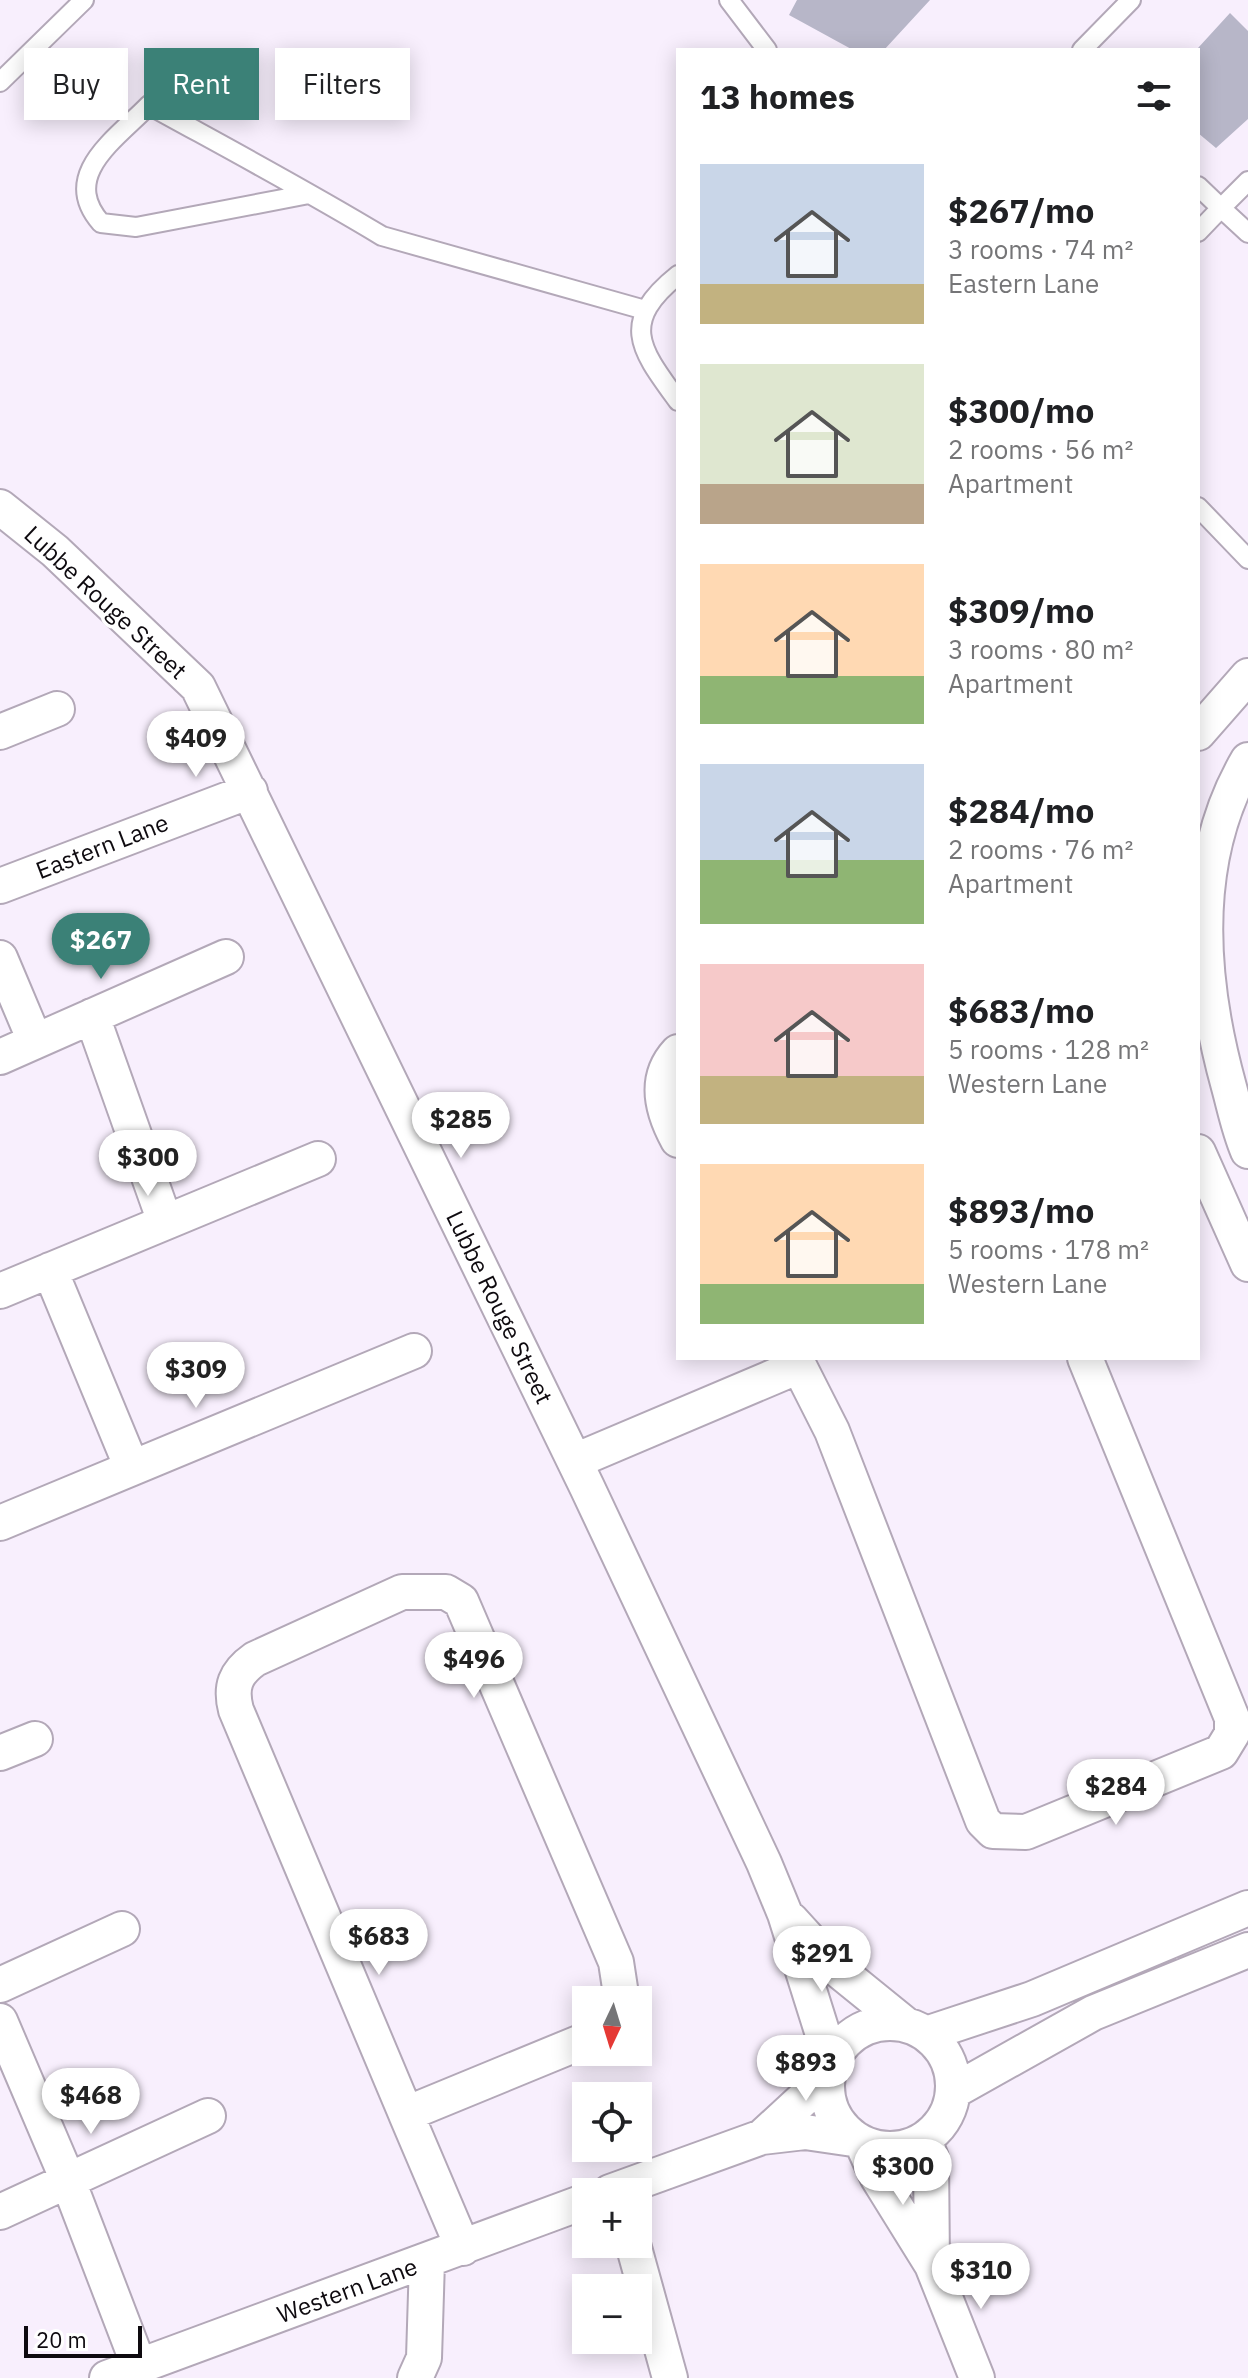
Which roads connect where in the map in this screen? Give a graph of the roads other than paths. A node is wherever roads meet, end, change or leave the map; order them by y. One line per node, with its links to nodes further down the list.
1 (84, 0): 6 (lane)
2 (729, 0): 4 (lane)
3 (1131, 0): 5 (lane)
4 (765, 48)
5 (1084, 48)
6 (0, 82)
7 (1248, 181): 10 (lane)
8 (1200, 188): 10 (lane)
9 (309, 194): 9 (lane); 14 (lane)
10 (1221, 208): 11 (lane); 12 (lane)
11 (1200, 230)
12 (1248, 233)
13 (676, 277): 14 (lane)
14 (645, 310): 15 (lane)
15 (676, 398)
16 (0, 507): 24 (street, Lubbe Rouge Street)
17 (1200, 509): 18 (lane)
18 (1248, 559)
19 (1248, 676): 21 (street)
20 (57, 709): 22 (street)
21 (1200, 731)
22 (0, 732)
23 (1248, 760): 25 (street)
24 (250, 791): 26 (street, Eastern Lane); 44 (street, Lubbe Rouge Street)
25 (1208, 836): 34 (street)
26 (0, 886)
27 (226, 957): 29 (street)
28 (0, 958): 30 (street)
29 (92, 1016): 30 (street); 37 (street)
30 (35, 1041): 32 (street)
31 (676, 1055): 33 (street)
32 (0, 1057)
33 (676, 1136)
34 (1248, 1151)
35 (1200, 1156): 38 (street)
36 (318, 1159): 37 (street)
37 (165, 1222): 39 (street)
38 (1248, 1264)
39 (50, 1270): 40 (street); 45 (street)
40 (0, 1291)
41 (414, 1351): 45 (street)
42 (1086, 1360): 43 (street)
43 (797, 1362): 44 (street)
44 (575, 1461): 50 (street, Lubbe Rouge Street)
45 (132, 1468): 46 (street)
46 (0, 1523)
47 (35, 1739): 48 (street)
48 (0, 1753)
49 (1248, 1908): 56 (street)
50 (785, 1914): 56 (street, Lubbe Rouge Street); 58 (street, Lubbe Rouge Street)
51 (122, 1929): 53 (street)
52 (1248, 1950): 59 (street)
53 (0, 1985)
54 (620, 1986): 60 (street)
55 (0, 2021): 65 (street)
56 (916, 2029): 58 (street); 59 (street)
57 (572, 2046): 60 (street)
58 (829, 2069): 62 (street, Western Lane); 64 (street)
59 (954, 2091): 63 (street)
60 (406, 2114): 69 (street)
61 (208, 2116): 65 (street)
62 (762, 2137): 64 (street, Western Lane); 66 (street, Western Lane)
63 (924, 2139): 64 (street); 72 (street)
64 (857, 2141): 72 (street)
65 (67, 2178): 68 (street); 73 (street)
66 (650, 2178)
67 (572, 2207): 69 (street, Western Lane)
68 (0, 2212)
69 (463, 2248): 71 (street, Western Lane)
70 (637, 2258): 76 (street)
71 (427, 2261): 73 (street, Western Lane); 75 (street)
72 (932, 2265): 77 (street)
73 (139, 2366): 74 (street, Western Lane)
74 (107, 2378)
75 (415, 2378)
76 (670, 2378)
77 (977, 2378)

